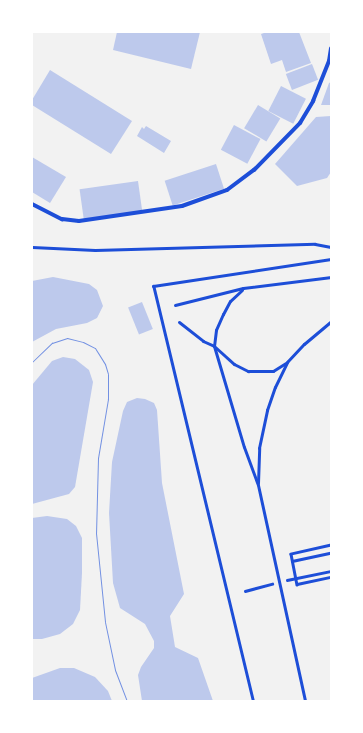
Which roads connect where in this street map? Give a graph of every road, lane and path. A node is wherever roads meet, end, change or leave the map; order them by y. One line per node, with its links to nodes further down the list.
1 (331, 48): 2 (street)
2 (32, 204)
3 (32, 247): 4 (lane)
4 (331, 247)
5 (331, 259): 22 (lane)
6 (331, 277): 7 (lane)
7 (243, 288): 8 (lane); 11 (lane)
8 (175, 305)
9 (331, 321): 12 (lane)
10 (179, 322): 11 (lane)
11 (214, 346): 12 (lane); 13 (lane)
12 (287, 362): 13 (lane)
13 (258, 485): 23 (lane)
14 (331, 545): 16 (path)
15 (331, 553): 16 (path)
16 (292, 561): 19 (path)
17 (331, 570): 19 (path)
18 (331, 577): 19 (path)
19 (296, 578)
20 (264, 587): 21 (path)
21 (245, 591)
22 (253, 701)
23 (305, 701)

